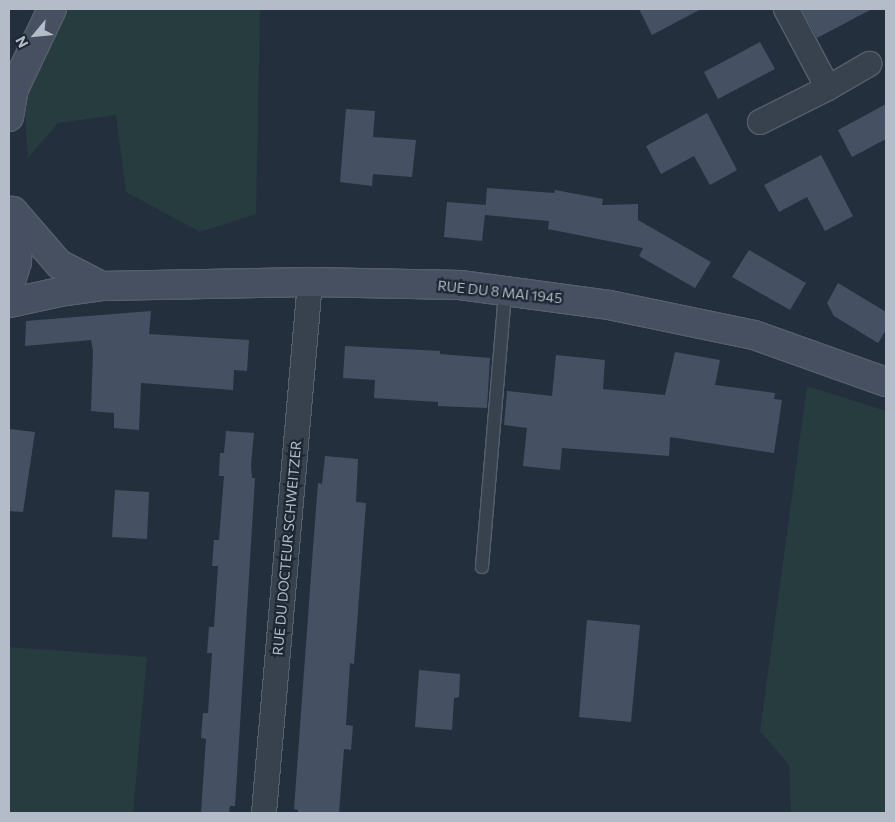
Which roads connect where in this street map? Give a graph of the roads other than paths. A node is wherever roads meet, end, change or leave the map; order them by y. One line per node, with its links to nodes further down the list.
1 (52, 9): 5 (street)
2 (786, 9): 4 (street)
3 (869, 64): 4 (street)
4 (828, 88): 6 (street)
5 (9, 117)
6 (760, 122)
7 (10, 199): 9 (street, RUE DU 8 MAI 1945); 10 (street)
8 (310, 282): 9 (street, RUE DU 8 MAI 1945); 11 (street, RUE DU 8 MAI 1945); 15 (street, RUE DU DOCTEUR SCHWEITZER)
9 (102, 286): 12 (street, RUE DU 8 MAI 1945)
10 (9, 287)
11 (505, 291): 13 (street, RUE DU 8 MAI 1945); 14 (lane)
12 (9, 304)
13 (886, 382)
14 (482, 567)
15 (264, 813)

